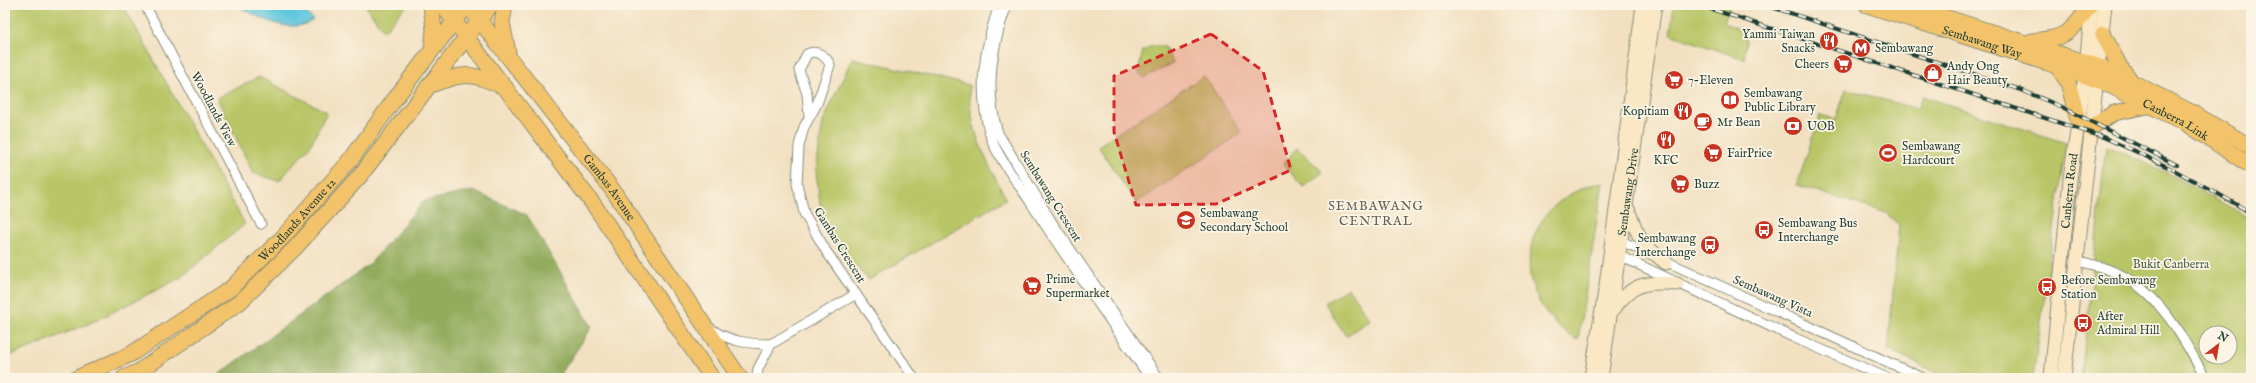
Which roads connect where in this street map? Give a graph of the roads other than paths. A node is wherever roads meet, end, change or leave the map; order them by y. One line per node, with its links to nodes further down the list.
1 (145, 5): 33 (street, Woodlands View)
2 (431, 5): 20 (main road)
3 (442, 5): 16 (main road, Gambas Avenue)
4 (467, 5): 15 (main road, Gambas Avenue); 16 (main road, Woodlands Avenue 12)
5 (491, 5): 15 (main road, Woodlands Avenue 12)
6 (505, 5): 21 (main road)
7 (999, 5): 49 (street, Sembawang Crescent)
8 (1007, 5): 50 (street, Sembawang Crescent)
9 (1643, 5): 34 (main road, Sembawang Drive)
10 (1655, 5): 32 (main road, Sembawang Drive)
11 (1867, 5): 22 (main road, Sembawang Way)
12 (1907, 5): 19 (main road, Sembawang Way)
13 (2091, 5): 19 (main road); 23 (main road, Canberra Road)
14 (2105, 5): 17 (main road, Canberra Road)
15 (480, 20): 18 (main road, Woodlands Avenue 12); 21 (main road, Gambas Avenue)
16 (455, 21): 18 (main road, Gambas Avenue); 20 (main road, Woodlands Avenue 12)
17 (2103, 34): 23 (main road, Canberra Road); 24 (main road)
18 (466, 36): 25 (main road, Woodlands Avenue 12); 26 (main road, Gambas Avenue)
19 (2026, 41): 23 (main road, Sembawang Way)
20 (432, 50): 43 (main road, Woodlands Avenue 12)
21 (509, 58): 41 (main road, Gambas Avenue)
22 (2057, 66): 23 (main road, Sembawang Way); 29 (main road)
23 (2092, 71): 24 (main road, Canberra Link); 27 (main road, Canberra Link); 29 (main road, Canberra Road)
24 (2132, 81): 30 (main road, Canberra Link)
25 (428, 86): 26 (main road); 44 (main road, Woodlands Avenue 12)
26 (507, 88): 45 (main road, Gambas Avenue)
27 (2152, 105): 29 (main road); 31 (main road, Canberra Link)
28 (809, 115): 28 (street, Gambas Crescent); 39 (street, Gambas Crescent)
29 (2084, 124): 36 (main road, Canberra Road); 55 (main road, Canberra Road)
30 (2251, 147)
31 (2251, 166)
32 (1627, 206): 34 (main road, Sembawang Drive); 37 (main road)
33 (262, 224)
34 (1617, 239): 35 (main road, Sembawang Drive); 37 (street, Sembawang Vista)
35 (1615, 254): 38 (street); 40 (main road, Sembawang Drive); 51 (main road, Sembawang Drive)
36 (2076, 260): 56 (main road, Canberra Road); 57 (street)
37 (1666, 263): 54 (street, Sembawang Vista)
38 (1676, 284): 40 (main road); 53 (street)
39 (856, 294): 42 (street, Gambas Crescent); 48 (street, Gambas Crescent)
40 (1612, 311): 52 (main road, Sembawang Drive)
41 (704, 324): 42 (street); 46 (main road, Gambas Avenue)
42 (771, 344): 47 (street)
43 (78, 378)
44 (124, 378)
45 (712, 378)
46 (740, 378)
47 (757, 378)
48 (914, 378)
49 (1150, 378)
50 (1159, 378)
51 (1591, 378)
52 (1601, 378)
53 (1887, 378)
54 (1923, 378)
55 (2051, 378)
56 (2064, 378)
57 (2206, 378)

